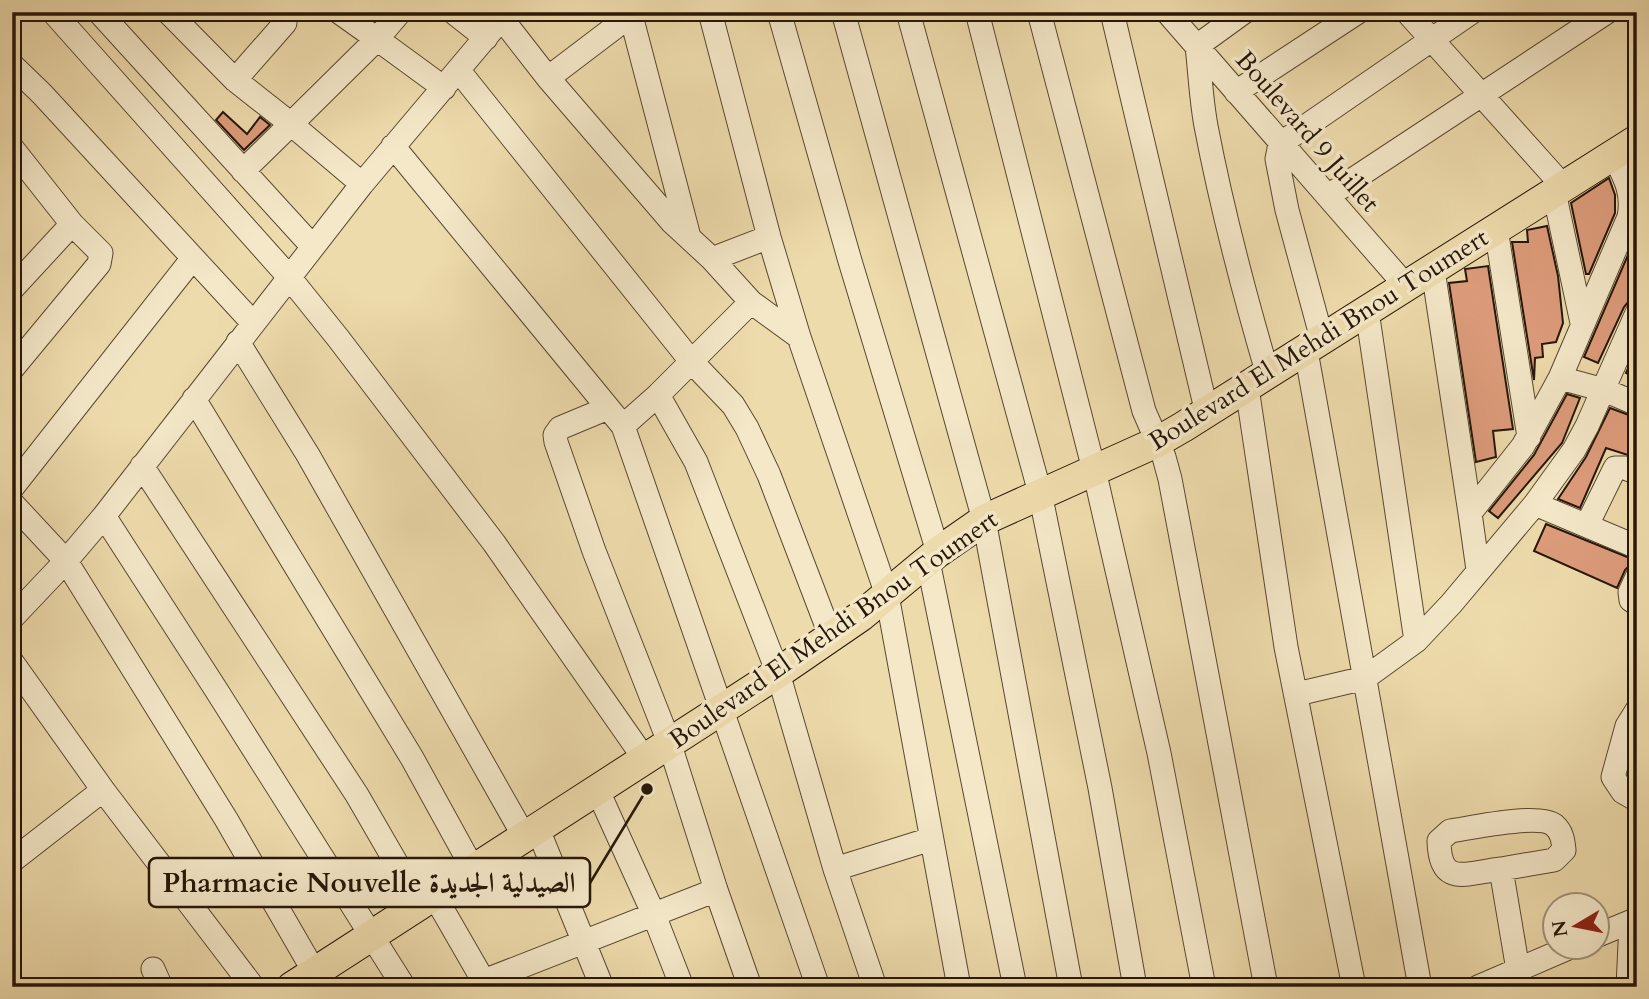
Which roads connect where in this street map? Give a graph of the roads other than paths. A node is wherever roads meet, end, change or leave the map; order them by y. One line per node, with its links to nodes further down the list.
1 (53, 12): 50 (street)
2 (99, 12): 38 (street)
3 (168, 12): 30 (street)
4 (339, 12): 24 (street)
5 (400, 12): 24 (street)
6 (453, 12): 23 (street)
7 (710, 12): 45 (street)
8 (779, 12): 86 (street)
9 (843, 12): 83 (street)
10 (908, 12): 78 (street)
11 (976, 12): 75 (street)
12 (1039, 12): 73 (street)
13 (1112, 12): 70 (street)
14 (1167, 12): 26 (street, Boulevard 9 Juillet)
15 (1244, 12): 26 (street)
16 (1358, 12): 31 (street)
17 (1407, 12): 25 (street)
18 (1472, 12): 25 (street)
19 (1607, 12): 32 (street)
20 (630, 14): 28 (street); 44 (street)
21 (505, 16): 23 (street); 28 (street)
22 (285, 23): 30 (street)
23 (486, 38): 29 (street)
24 (377, 39): 29 (street); 33 (street)
25 (1431, 39): 32 (street); 34 (street)
26 (1197, 46): 31 (street, Boulevard 9 Juillet); 64 (street)
27 (12, 65): 47 (street)
28 (548, 78): 44 (street)
29 (452, 79): 35 (street); 61 (street)
30 (235, 80): 33 (street)
31 (1236, 92): 34 (street, Boulevard 9 Juillet)
32 (1479, 95): 40 (street); 41 (street)
33 (291, 124): 38 (street); 39 (street)
34 (1280, 144): 41 (street, Boulevard 9 Juillet); 60 (street)
35 (393, 146): 39 (street); 69 (street)
36 (1625, 147): 40 (main road, Boulevard El Mehdi Bnou Toumert); 57 (street)
37 (12, 148): 42 (street)
38 (243, 171): 46 (street)
39 (362, 184): 46 (street)
40 (1558, 190): 43 (main road, Boulevard El Mehdi Bnou Toumert); 57 (street)
41 (1328, 196): 51 (street, Boulevard 9 Juillet)
42 (72, 223): 52 (street); 62 (street)
43 (1496, 229): 49 (main road, Boulevard El Mehdi Bnou Toumert); 72 (street)
44 (689, 237): 48 (street)
45 (769, 237): 48 (street); 58 (street)
46 (313, 247): 50 (street)
47 (193, 258): 56 (street); 77 (street)
48 (712, 259): 53 (street)
49 (1433, 270): 51 (main road, Boulevard El Mehdi Bnou Toumert); 81 (street)
50 (289, 276): 56 (street); 102 (street)
51 (1406, 286): 54 (main road, Boulevard El Mehdi Bnou Toumert)
52 (12, 289)
53 (751, 302): 58 (street); 61 (street)
54 (1367, 311): 60 (main road, Boulevard El Mehdi Bnou Toumert); 94 (street)
55 (1637, 313): 65 (street)
56 (253, 323): 59 (street)
57 (1581, 323): 63 (street)
58 (799, 337): 90 (street)
59 (238, 342): 67 (street); 106 (street)
60 (1314, 345): 64 (main road, Boulevard El Mehdi Bnou Toumert); 97 (street)
61 (691, 361): 66 (street); 93 (street)
62 (12, 369)
63 (1560, 378): 65 (street); 72 (street)
64 (1257, 382): 70 (main road, Boulevard El Mehdi Bnou Toumert); 98 (street)
65 (1604, 390): 68 (street); 80 (street)
66 (657, 395): 71 (street); 96 (street)
67 (194, 399): 74 (street); 109 (street)
68 (1637, 404)
69 (608, 408): 71 (street); 101 (street)
70 (1208, 413): 73 (main road, Boulevard El Mehdi Bnou Toumert)
71 (623, 426): 99 (street)
72 (1529, 437): 81 (street)
73 (1157, 442): 75 (main road, Boulevard El Mehdi Bnou Toumert); 135 (street)
74 (142, 466): 82 (street); 113 (street)
75 (1094, 470): 78 (main road, Boulevard El Mehdi Bnou Toumert); 134 (street)
76 (1637, 473): 84 (street)
77 (12, 488)
78 (1041, 493): 83 (main road, Boulevard El Mehdi Bnou Toumert); 133 (street)
79 (12, 502): 87 (street)
80 (1535, 504): 84 (street); 88 (street)
81 (1470, 513): 88 (street)
82 (104, 516): 87 (street); 117 (street)
83 (984, 520): 86 (main road, Boulevard El Mehdi Bnou Toumert); 132 (street)
84 (1587, 525): 85 (street)
85 (1637, 547)
86 (933, 557): 90 (main road, Boulevard El Mehdi Bnou Toumert); 131 (street)
87 (66, 562): 92 (street); 120 (street)
88 (1478, 570): 94 (street)
89 (1637, 577): 91 (street)
90 (887, 595): 93 (main road, Boulevard El Mehdi Bnou Toumert); 107 (street)
91 (1637, 604)
92 (12, 618)
93 (831, 637): 96 (main road, Boulevard El Mehdi Bnou Toumert)
94 (1416, 640): 97 (street)
95 (12, 662): 104 (street)
96 (778, 673): 99 (main road, Boulevard El Mehdi Bnou Toumert); 110 (street)
97 (1365, 678): 98 (street); 137 (street)
98 (1297, 694): 136 (street)
99 (722, 708): 101 (main road, Boulevard El Mehdi Bnou Toumert); 128 (street)
100 (1637, 710): 105 (street)
101 (669, 742): 102 (main road, Boulevard El Mehdi Bnou Toumert); 112 (street)
102 (644, 758): 103 (main road, Boulevard El Mehdi Bnou Toumert)
103 (597, 789): 106 (main road, Boulevard El Mehdi Bnou Toumert); 114 (street)
104 (103, 790): 108 (street); 123 (street)
105 (1637, 800)
106 (531, 832): 109 (main road, Boulevard El Mehdi Bnou Toumert); 118 (street)
107 (931, 839): 110 (street); 130 (street)
108 (12, 860)
109 (473, 869): 113 (main road, Boulevard El Mehdi Bnou Toumert)
110 (835, 869): 129 (street)
111 (1501, 869): 111 (street); 121 (street)
112 (716, 890): 114 (street); 127 (street)
113 (427, 899): 117 (main road, Boulevard El Mehdi Bnou Toumert); 122 (street)
114 (654, 915): 118 (street); 126 (street)
115 (1634, 920): 116 (street); 138 (street)
116 (1610, 930)
117 (372, 936): 120 (main road, Boulevard El Mehdi Bnou Toumert); 124 (street)
118 (584, 943): 122 (street); 125 (street)
119 (1545, 960): 121 (street)
120 (309, 982)
121 (1498, 982)
122 (485, 984)
123 (253, 987)
124 (404, 987)
125 (602, 987)
126 (682, 987)
127 (750, 987)
128 (818, 987)
129 (875, 987)
130 (959, 987)
131 (1014, 987)
132 (1071, 987)
133 (1135, 987)
134 (1204, 987)
135 (1266, 987)
136 (1354, 987)
137 (1420, 987)
138 (1628, 987)

